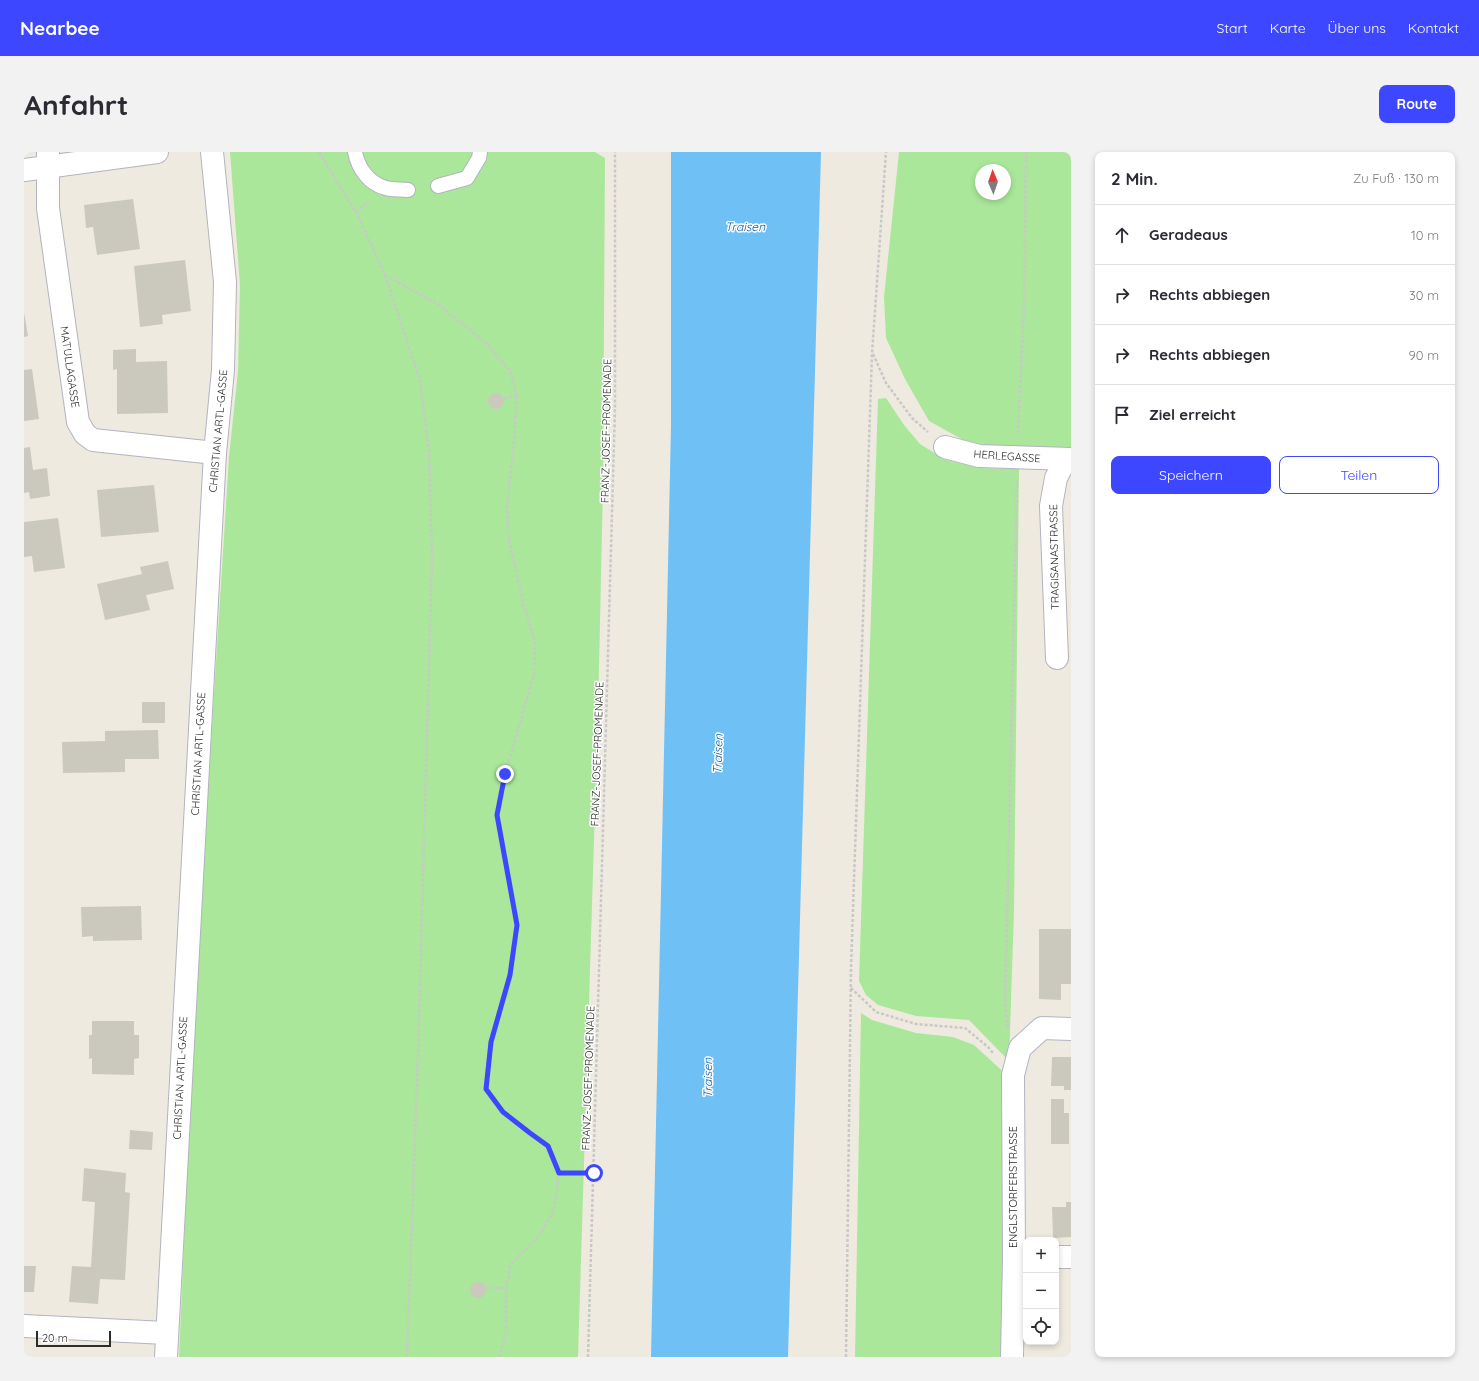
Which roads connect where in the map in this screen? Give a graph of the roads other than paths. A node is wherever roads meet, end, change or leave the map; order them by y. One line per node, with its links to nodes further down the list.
1 (157, 152): 5 (street)
2 (212, 152): 10 (street, CHRISTIAN ARTL-GASSE)
3 (355, 152): 8 (lane)
4 (480, 152): 7 (lane)
5 (48, 160): 6 (street); 10 (street, MATULLAGASSE)
6 (24, 170)
7 (438, 186)
8 (408, 190)
9 (945, 447): 11 (street, HERLEGASSE)
10 (215, 453): 18 (street, CHRISTIAN ARTL-GASSE)
11 (1068, 459): 12 (street, TRAGISANASTRASSE)
12 (1057, 658)
13 (1071, 1029): 16 (street, ENGLSTORFERSTRASSE)
14 (1059, 1257): 15 (street)
15 (1071, 1257)
16 (1020, 1258): 20 (street, ENGLSTORFERSTRASSE)
17 (24, 1326): 18 (street)
18 (166, 1333): 19 (street, CHRISTIAN ARTL-GASSE)
19 (166, 1357)
20 (1012, 1357)

